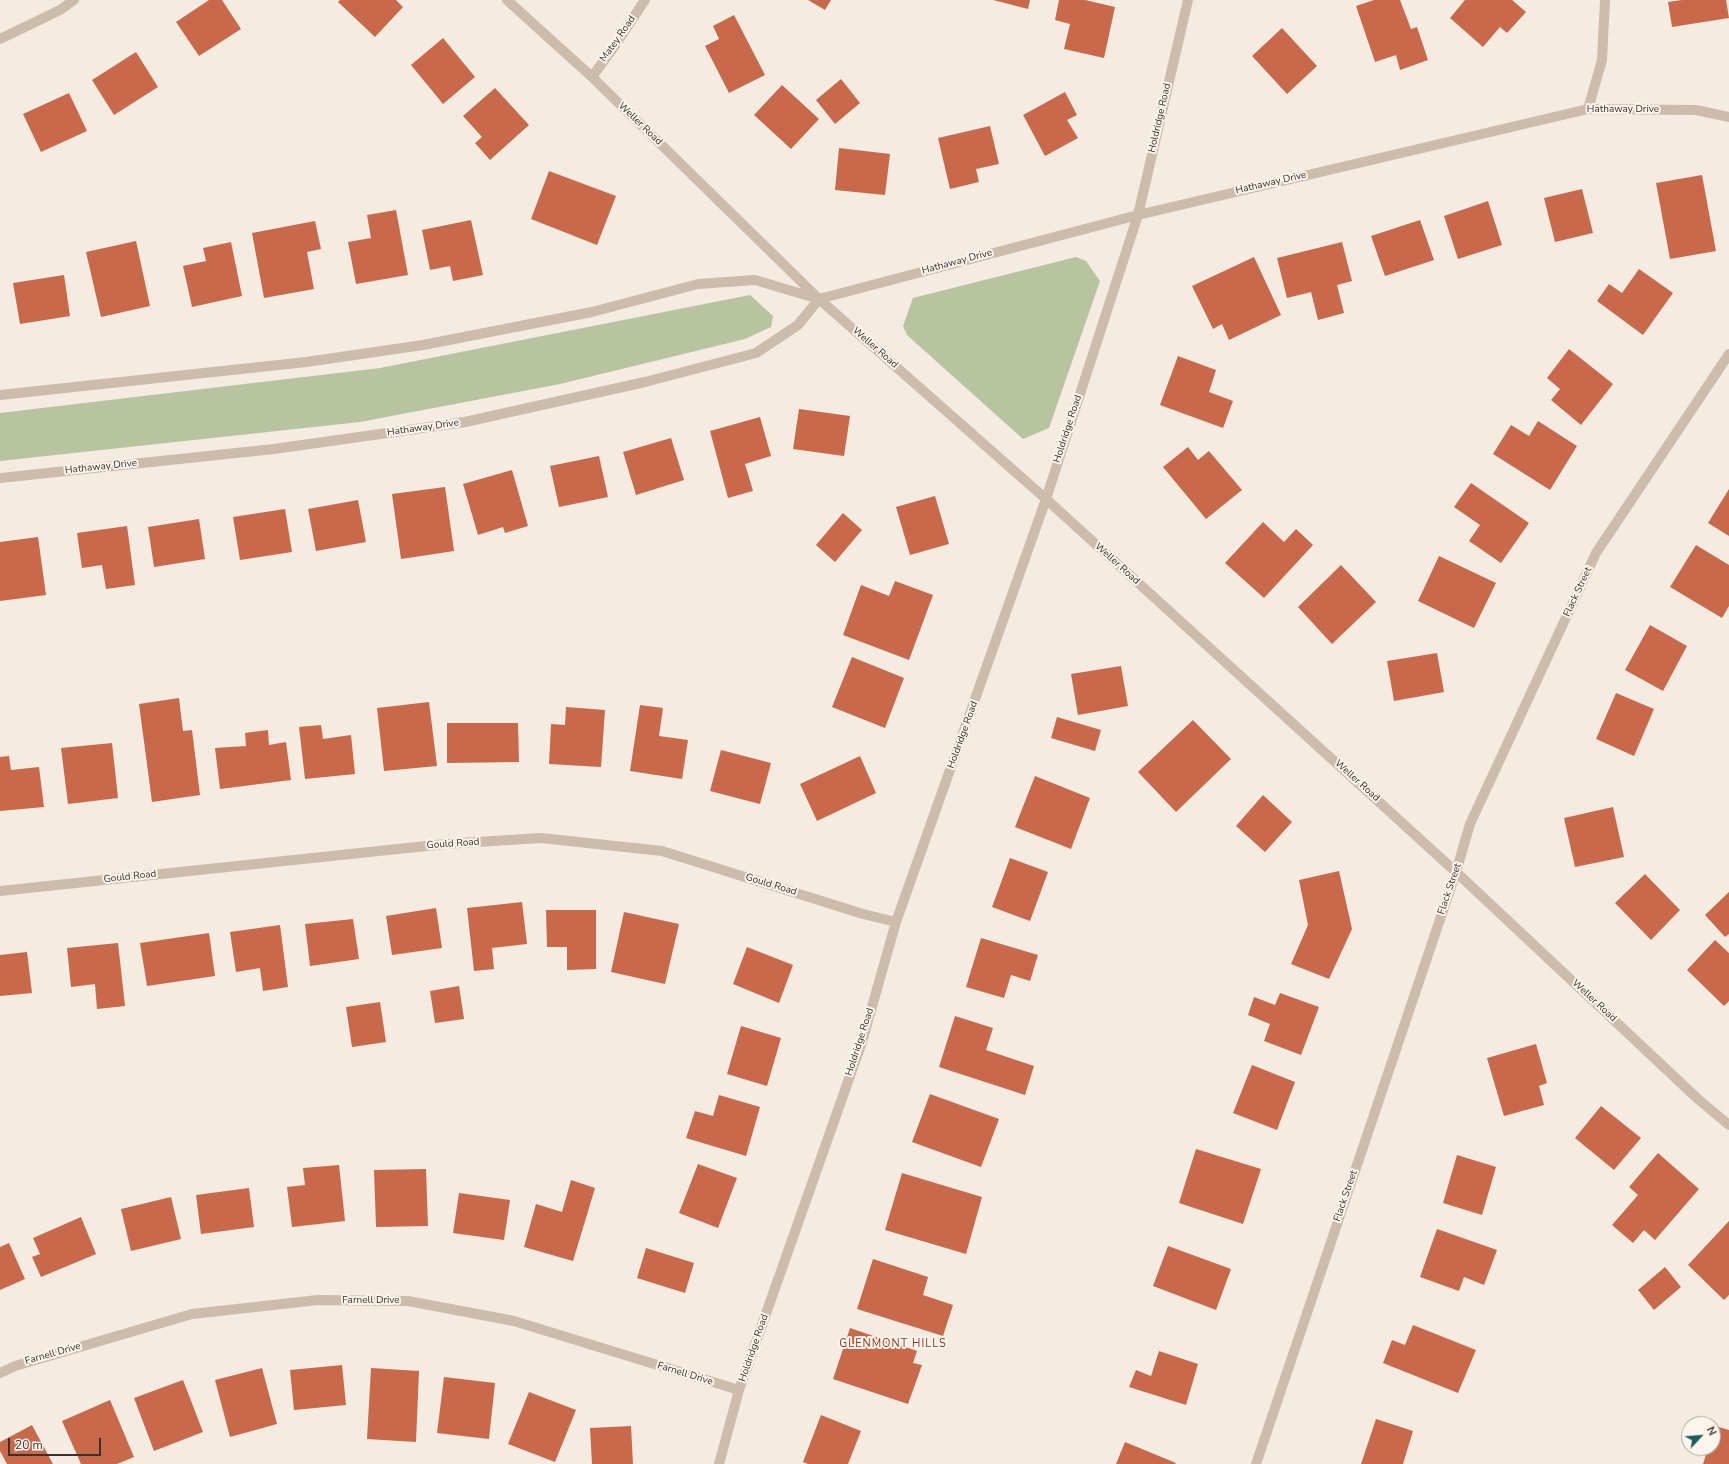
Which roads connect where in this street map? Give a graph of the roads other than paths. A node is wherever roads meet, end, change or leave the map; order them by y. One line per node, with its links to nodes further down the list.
1 (74, 0): 6 (street)
2 (507, 0): 7 (street, Weller Road)
3 (645, 0): 7 (street, Matey Road)
4 (1188, 0): 10 (street, Holdridge Road)
5 (1604, 0): 8 (street)
6 (0, 40)
7 (592, 77): 11 (street, Weller Road)
8 (1588, 109): 9 (street, Hathaway Drive); 10 (street, Hathaway Drive)
9 (1729, 117)
10 (1138, 215): 11 (street, Hathaway Drive); 15 (street, Holdridge Road)
11 (818, 298): 13 (street); 14 (street, Hathaway Drive); 15 (street, Weller Road)
12 (1729, 354): 16 (street, Flack Street)
13 (0, 395)
14 (0, 478)
15 (1046, 499): 16 (street, Weller Road); 18 (street, Holdridge Road)
16 (1456, 872): 19 (street, Weller Road); 23 (street, Flack Street)
17 (0, 890): 18 (street, Gould Road)
18 (896, 922): 21 (street, Holdridge Road)
19 (1729, 1125)
20 (0, 1373): 21 (street, Farnell Drive)
21 (739, 1390): 22 (street, Holdridge Road)
22 (719, 1464)
23 (1256, 1464)

